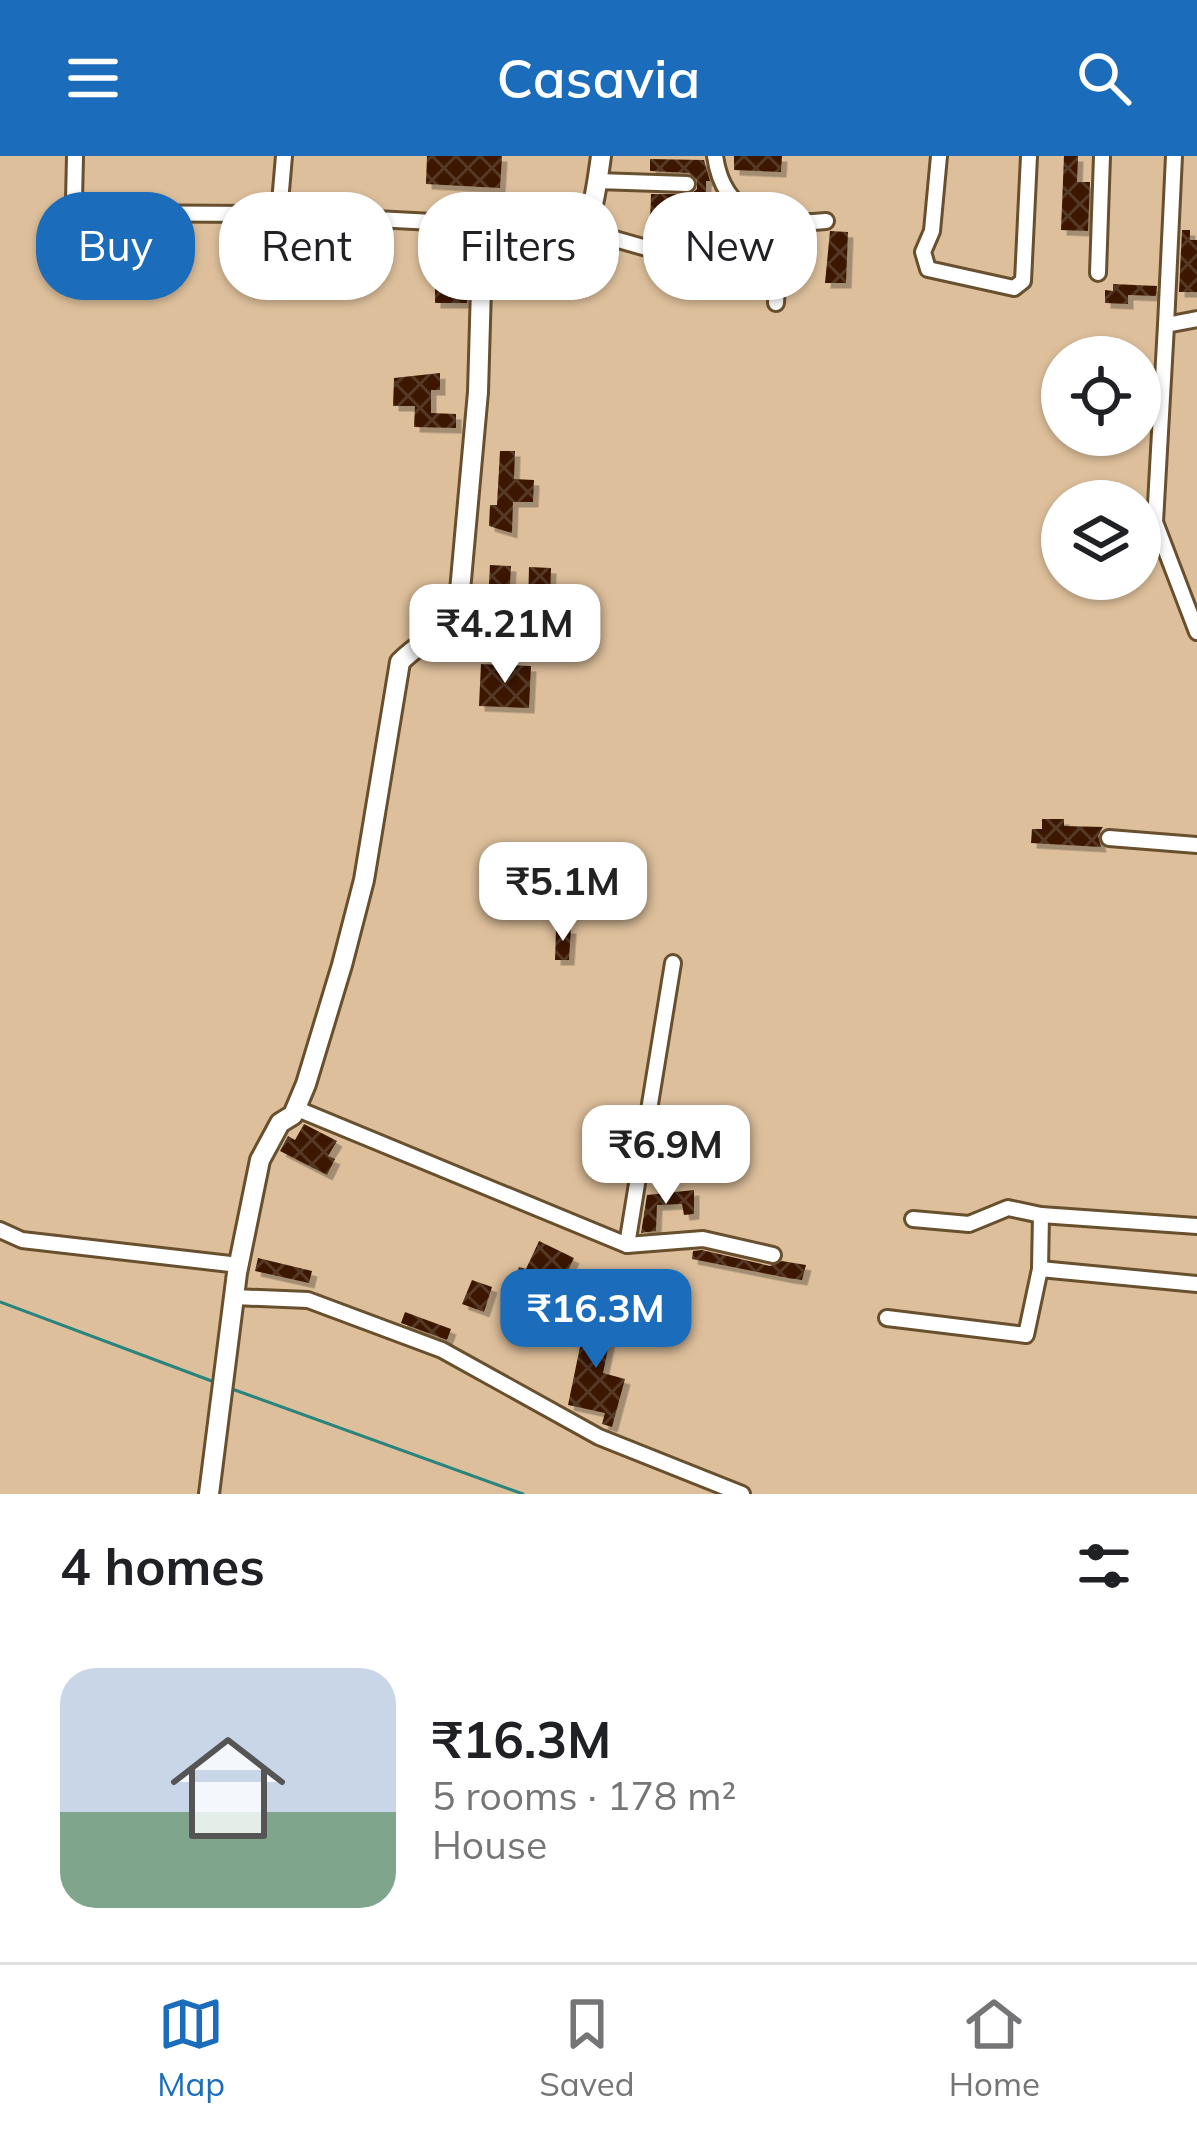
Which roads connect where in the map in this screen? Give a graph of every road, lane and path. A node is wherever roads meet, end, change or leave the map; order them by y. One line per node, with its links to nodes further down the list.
1 (75, 156): 13 (street)
2 (284, 156): 11 (street)
3 (601, 156): 9 (street)
4 (716, 156): 14 (street)
5 (939, 156): 6 (street)
6 (1029, 156)
7 (1102, 156): 16 (street)
8 (1174, 156): 20 (street)
9 (598, 181): 10 (street); 12 (street)
10 (687, 184)
11 (281, 192)
12 (596, 192)
13 (219, 213)
14 (826, 221)
15 (619, 240): 18 (street)
16 (1098, 273)
17 (479, 300): 25 (street)
18 (776, 303)
19 (1197, 319): 20 (street)
20 (1166, 325): 21 (street)
21 (1197, 632)
22 (1109, 838): 23 (street)
23 (1197, 845)
24 (674, 963): 30 (street)
25 (295, 1108): 30 (street); 32 (street)
26 (1041, 1215): 27 (street); 28 (street); 33 (street)
27 (913, 1219)
28 (1197, 1226)
29 (0, 1230): 32 (street)
30 (627, 1245): 31 (street)
31 (772, 1255)
32 (239, 1265): 35 (street)
33 (1040, 1269): 34 (street); 36 (street)
34 (1197, 1285)
35 (234, 1297): 37 (street); 38 (street)
36 (887, 1318)
37 (209, 1494)
38 (742, 1494)

